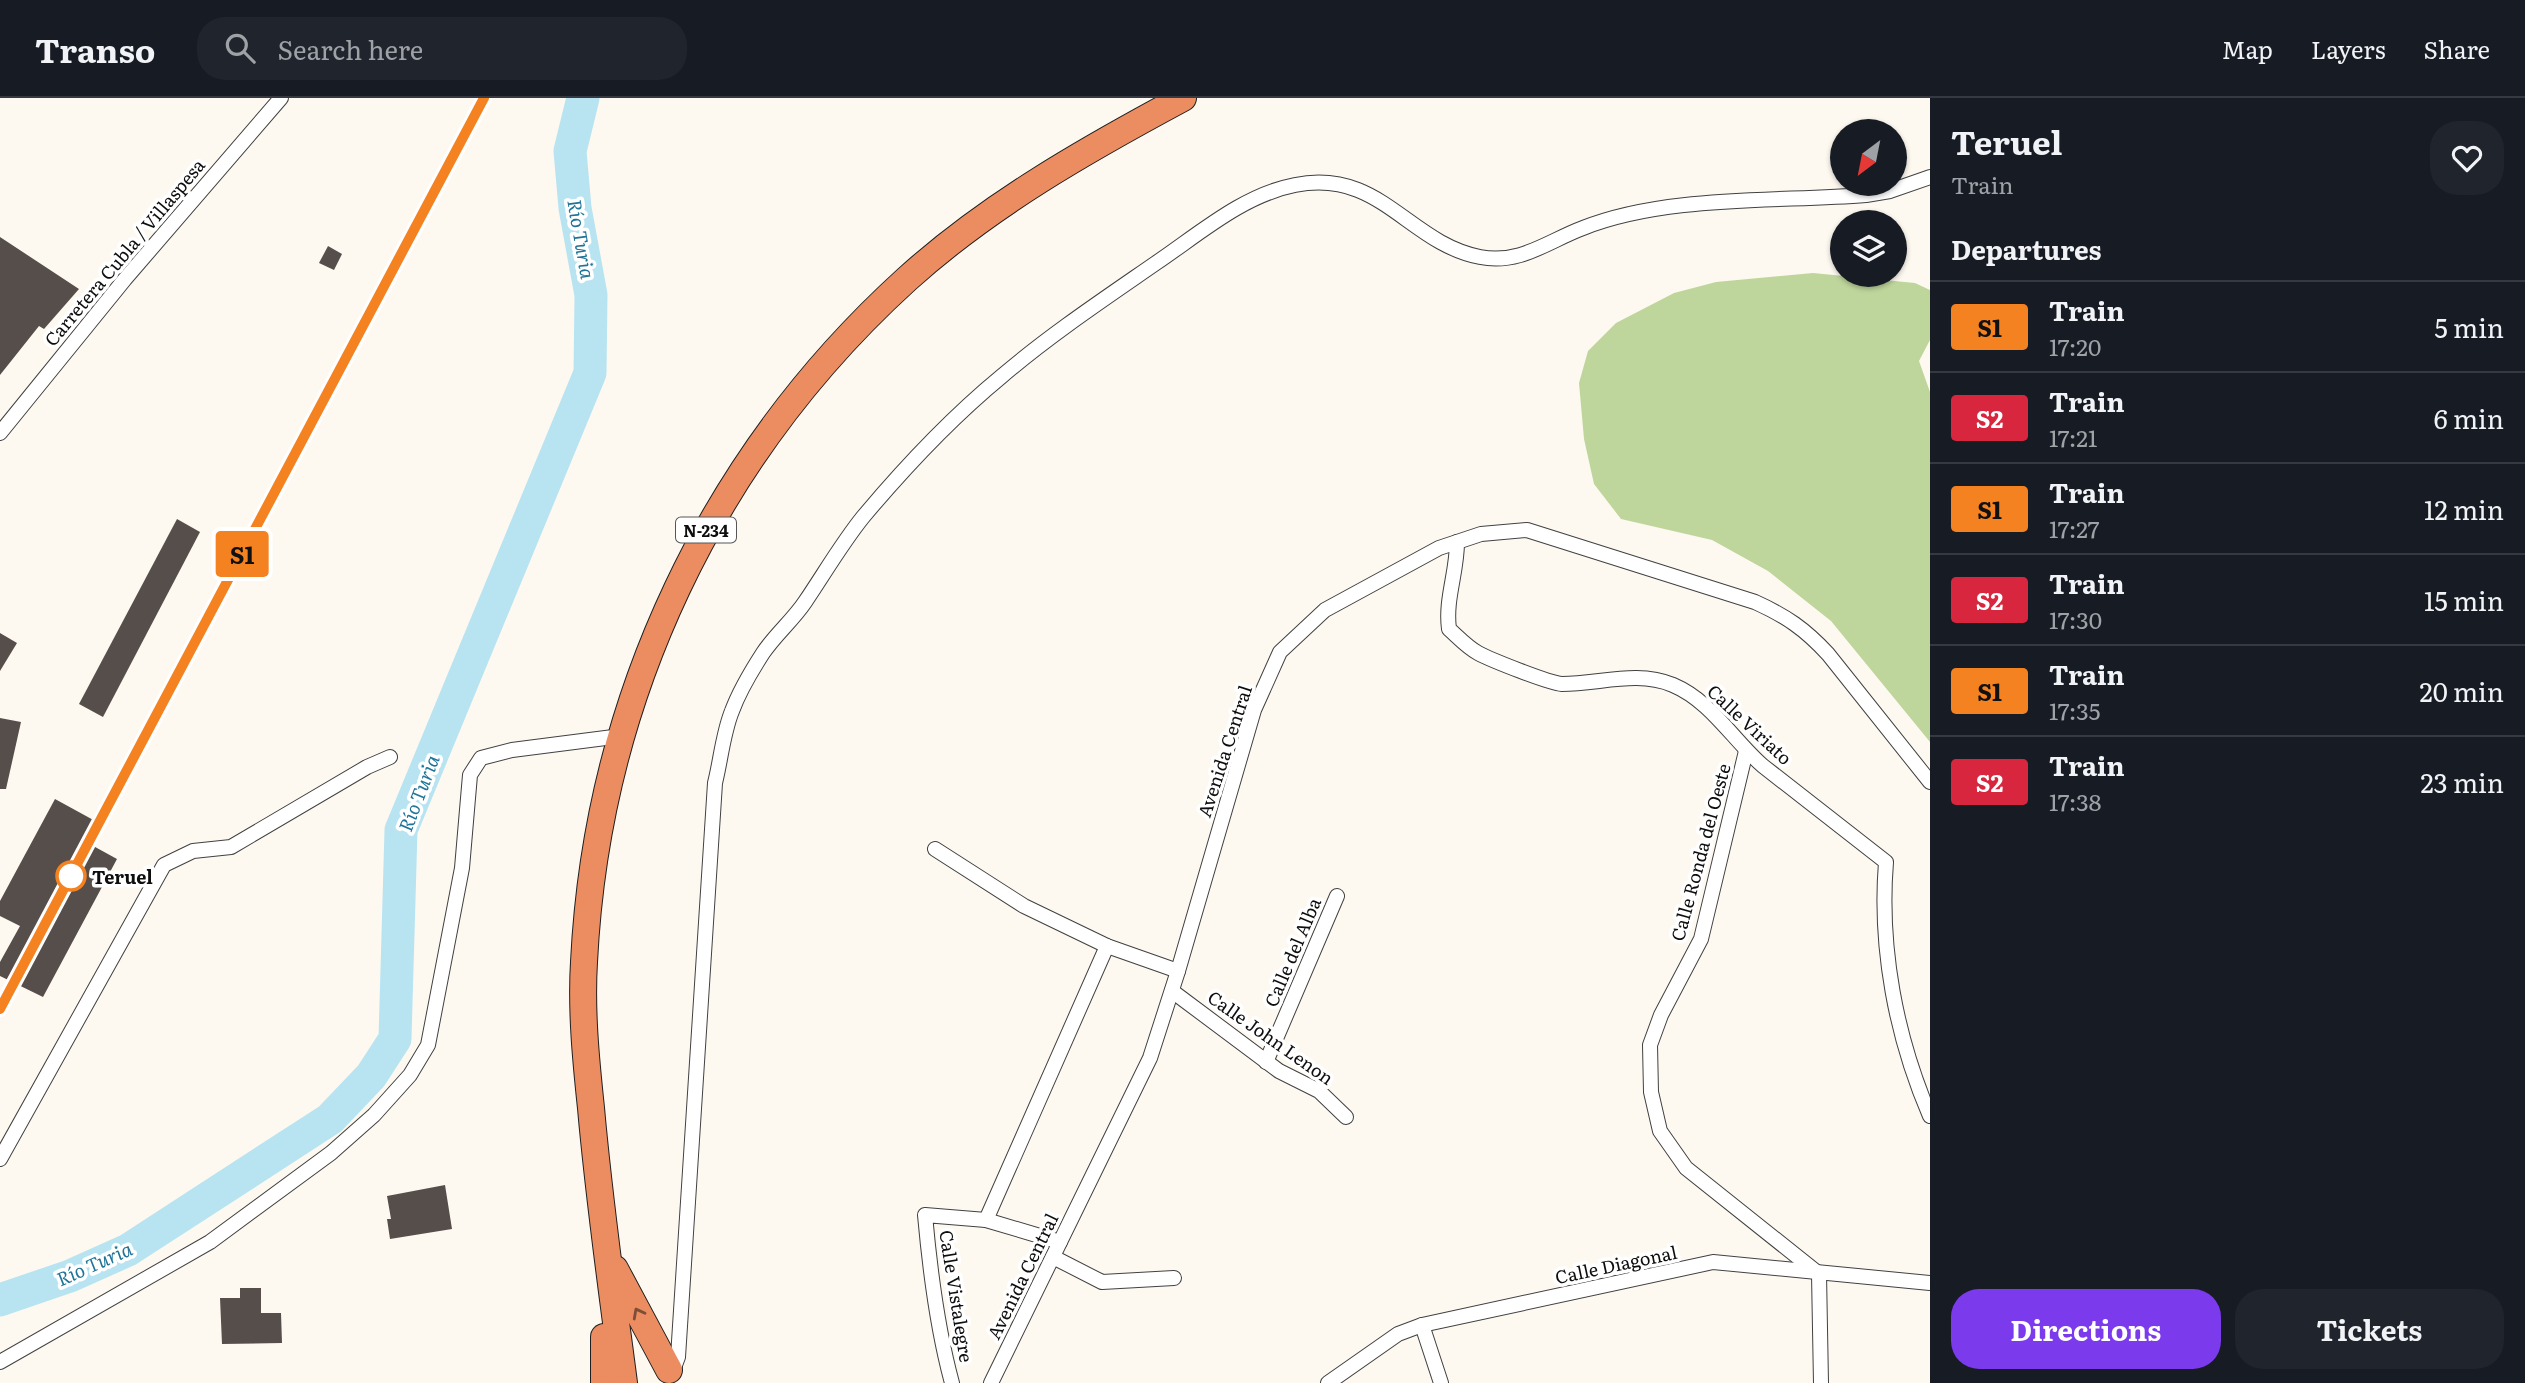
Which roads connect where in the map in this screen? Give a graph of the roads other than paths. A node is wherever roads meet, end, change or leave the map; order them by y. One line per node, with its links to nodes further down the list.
1 (281, 98): 4 (street, Carretera Cubla / Villaspesa)
2 (1183, 98): 6 (highway, N-234)
3 (1930, 177): 29 (street)
4 (0, 433)
5 (1457, 542): 7 (street, Calle Viriato); 9 (street, Avenida Central); 13 (street, Avenida Central)
6 (621, 736): 21 (highway, N-234); 28 (street)
7 (1746, 751): 16 (street, Calle Viriato); 23 (street, Calle Ronda del Oeste)
8 (390, 757): 18 (street)
9 (1930, 782)
10 (935, 849): 12 (street)
11 (1337, 896): 15 (street, Calle del Alba)
12 (1107, 946): 13 (street); 19 (street)
13 (1178, 971): 14 (street, Avenida Central)
14 (1172, 990): 15 (street, Calle John Lenon); 20 (street, Avenida Central)
15 (1266, 1062): 17 (street, Calle John Lenon)
16 (1930, 1116)
17 (1346, 1117)
18 (0, 1159)
19 (986, 1220): 20 (street); 32 (street, Calle Vistalegre)
20 (1060, 1242): 22 (street, Avenida Central)
21 (607, 1255): 26 (highway, N-234); 29 (highway, one-way to 21)
22 (1053, 1257): 24 (street); 33 (street, Avenida Central)
23 (1819, 1274): 25 (street, Calle Diagonal); 27 (street, Calle Diagonal); 36 (street)
24 (1174, 1278)
25 (1930, 1283)
26 (614, 1306): 30 (highway); 31 (highway, N-234)
27 (1422, 1325): 34 (street, Calle Diagonal); 35 (street)
28 (0, 1362)
29 (669, 1370)
30 (604, 1383)
31 (624, 1383)
32 (952, 1383)
33 (991, 1383)
34 (1328, 1383)
35 (1441, 1383)
36 (1821, 1383)

